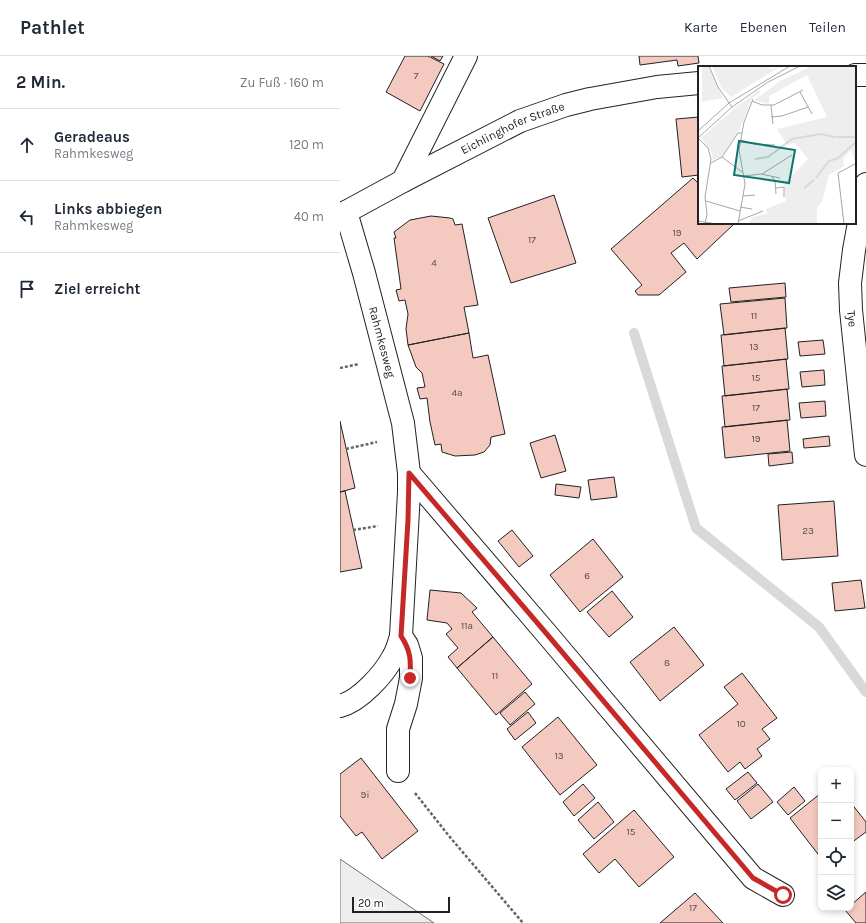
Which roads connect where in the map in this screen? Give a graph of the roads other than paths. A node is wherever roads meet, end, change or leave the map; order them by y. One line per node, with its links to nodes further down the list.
1 (466, 56): 3 (street)
2 (698, 82): 3 (street, Eichlinghofer Straße)
3 (403, 180): 5 (street, Eichlinghofer Straße)
4 (866, 184): 6 (street, Tye)
5 (343, 213): 7 (street, Rahmkesweg)
6 (866, 455)
7 (409, 473): 8 (street, Rahmkesweg); 11 (street)
8 (401, 636): 9 (street, Rahmkesweg); 10 (street)
9 (340, 706)
10 (398, 771)
11 (783, 895)

